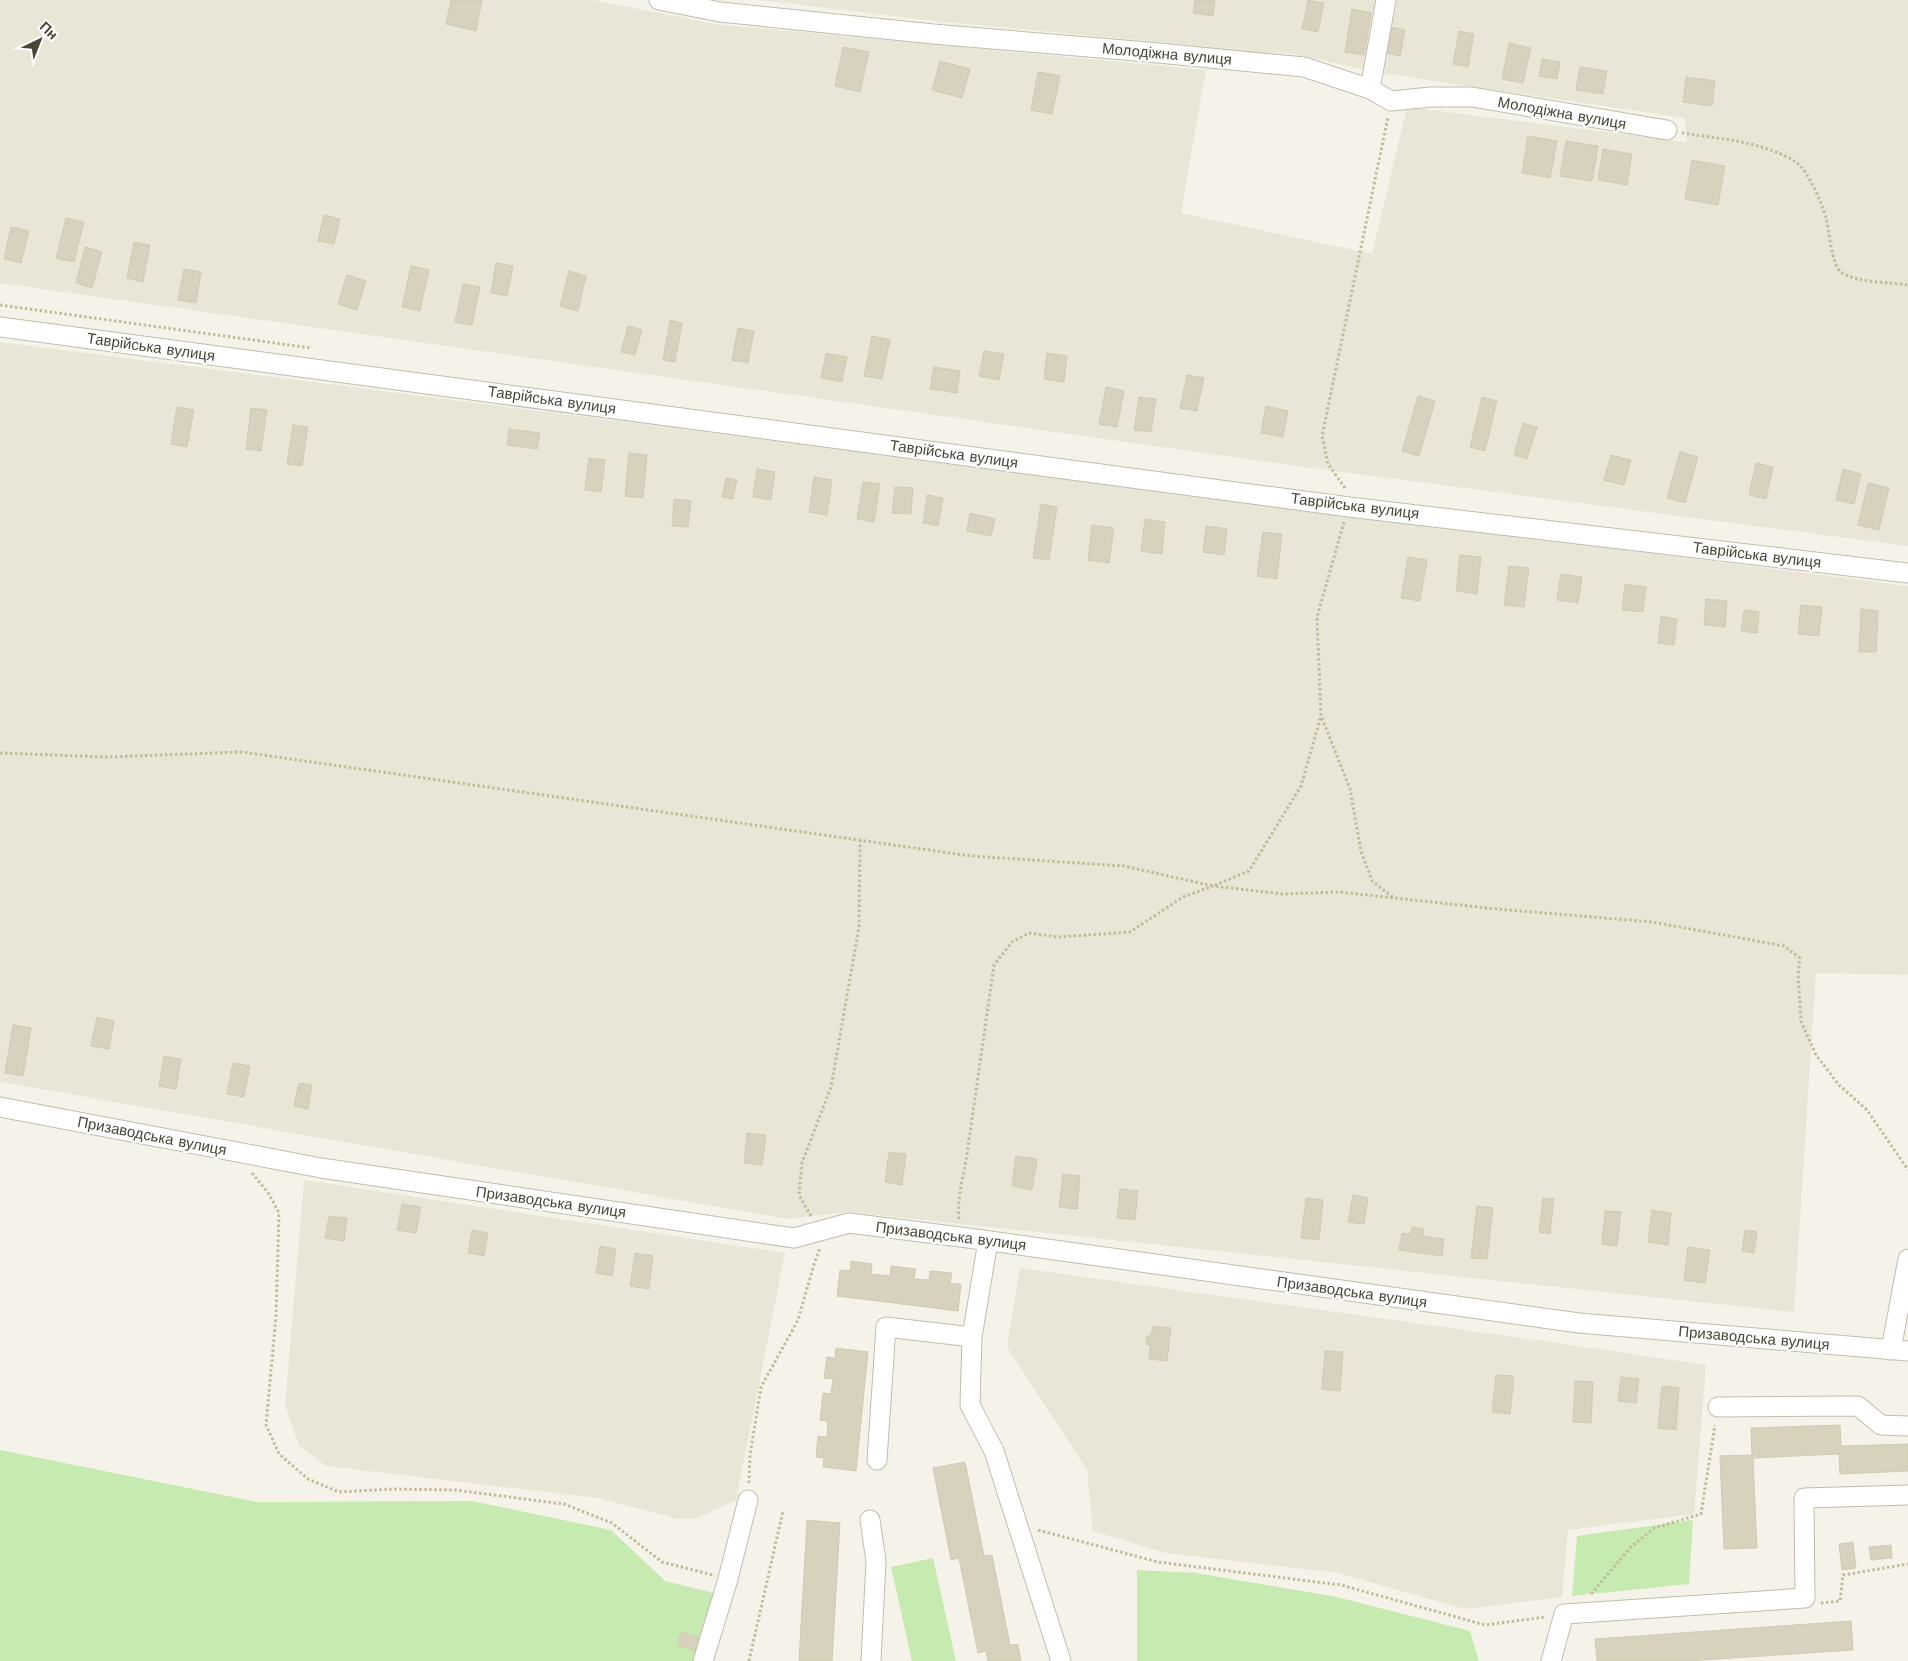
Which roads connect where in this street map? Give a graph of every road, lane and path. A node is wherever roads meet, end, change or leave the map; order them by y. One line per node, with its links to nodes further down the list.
1 (659, 0): 3 (street, Молодіжна вулиця)
2 (1386, 0): 3 (street)
3 (1370, 89): 4 (street, Молодіжна вулиця)
4 (1391, 101): 5 (street, Молодіжна вулиця); 8 (path)
5 (1667, 130): 6 (path)
6 (1908, 285)
7 (0, 327): 8 (street, Таврійська вулиця)
8 (1357, 507): 9 (street, Таврійська вулиця); 10 (path)
9 (1908, 573)
10 (1321, 716): 13 (path); 14 (path)
11 (0, 753): 12 (path)
12 (860, 840): 13 (path); 18 (path)
13 (1213, 886): 14 (path); 19 (path)
14 (1394, 898): 17 (path)
15 (0, 1107): 18 (street, Призаводська вулиця)
16 (247, 1169): 32 (path)
17 (1908, 1170)
18 (829, 1229): 19 (street, Призаводська вулиця); 28 (path)
19 (968, 1238): 20 (street, Призаводська вулиця)
20 (988, 1240): 22 (street); 23 (street, Призаводська вулиця)
21 (1908, 1259): 23 (street)
22 (972, 1337): 26 (street); 31 (street)
23 (1900, 1350)
24 (1718, 1407): 25 (street); 33 (path)
25 (1908, 1426)
26 (877, 1460)
27 (1908, 1495): 33 (street)
28 (748, 1500): 32 (street)
29 (783, 1511): 35 (path)
30 (870, 1520): 36 (street)
31 (1016, 1524): 33 (path); 37 (street)
32 (728, 1579): 34 (street)
33 (1569, 1614): 38 (street)
34 (703, 1661)
35 (749, 1661)
36 (871, 1661)
37 (1060, 1661)
38 (1551, 1661)

